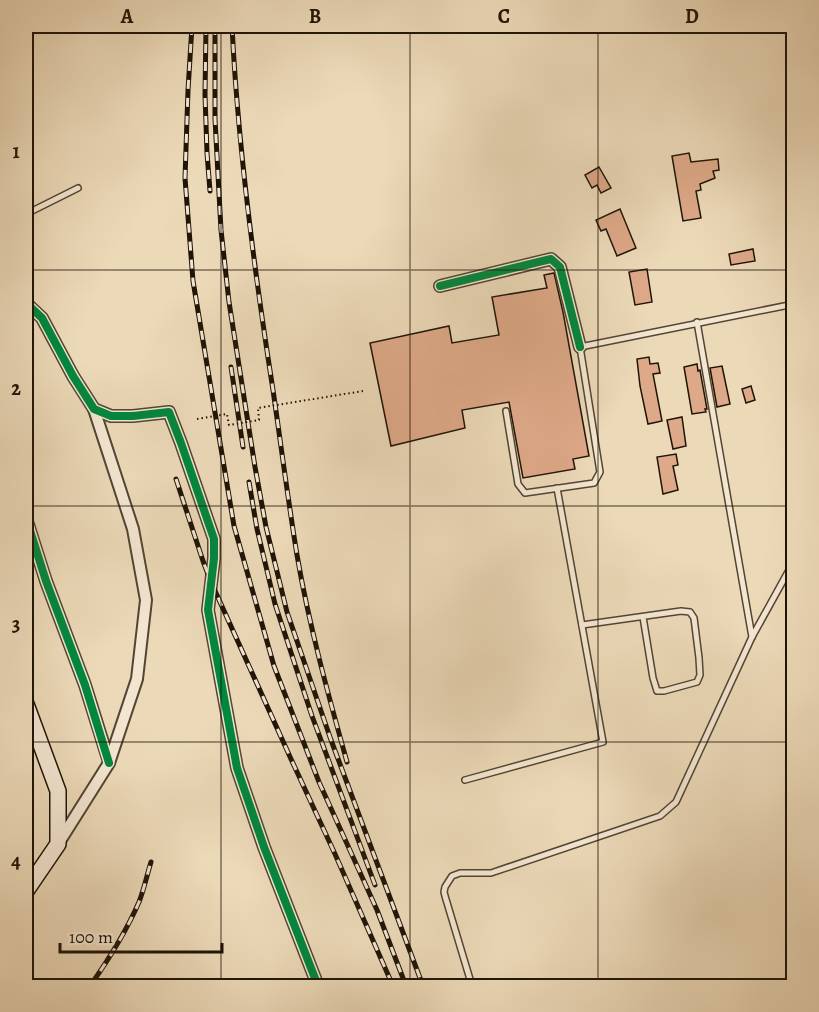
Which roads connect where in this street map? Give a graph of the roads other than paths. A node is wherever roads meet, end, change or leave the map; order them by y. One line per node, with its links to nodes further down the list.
1 (78, 188): 2 (lane)
2 (26, 214)
3 (440, 285): 7 (street)
4 (26, 303): 8 (street)
5 (794, 304): 6 (lane)
6 (697, 322): 7 (lane); 15 (lane)
7 (580, 347): 10 (lane)
8 (94, 410): 17 (street); 21 (street)
9 (506, 411): 10 (lane)
10 (557, 488): 14 (lane)
11 (26, 518): 17 (street)
12 (794, 561): 15 (lane)
13 (643, 617): 13 (lane); 14 (lane)
14 (582, 625): 18 (lane)
15 (752, 637): 22 (lane)
16 (26, 704): 19 (street)
17 (110, 763): 19 (street)
18 (465, 780)
19 (58, 844): 20 (street)
20 (26, 891)
21 (318, 987)
22 (472, 987)

